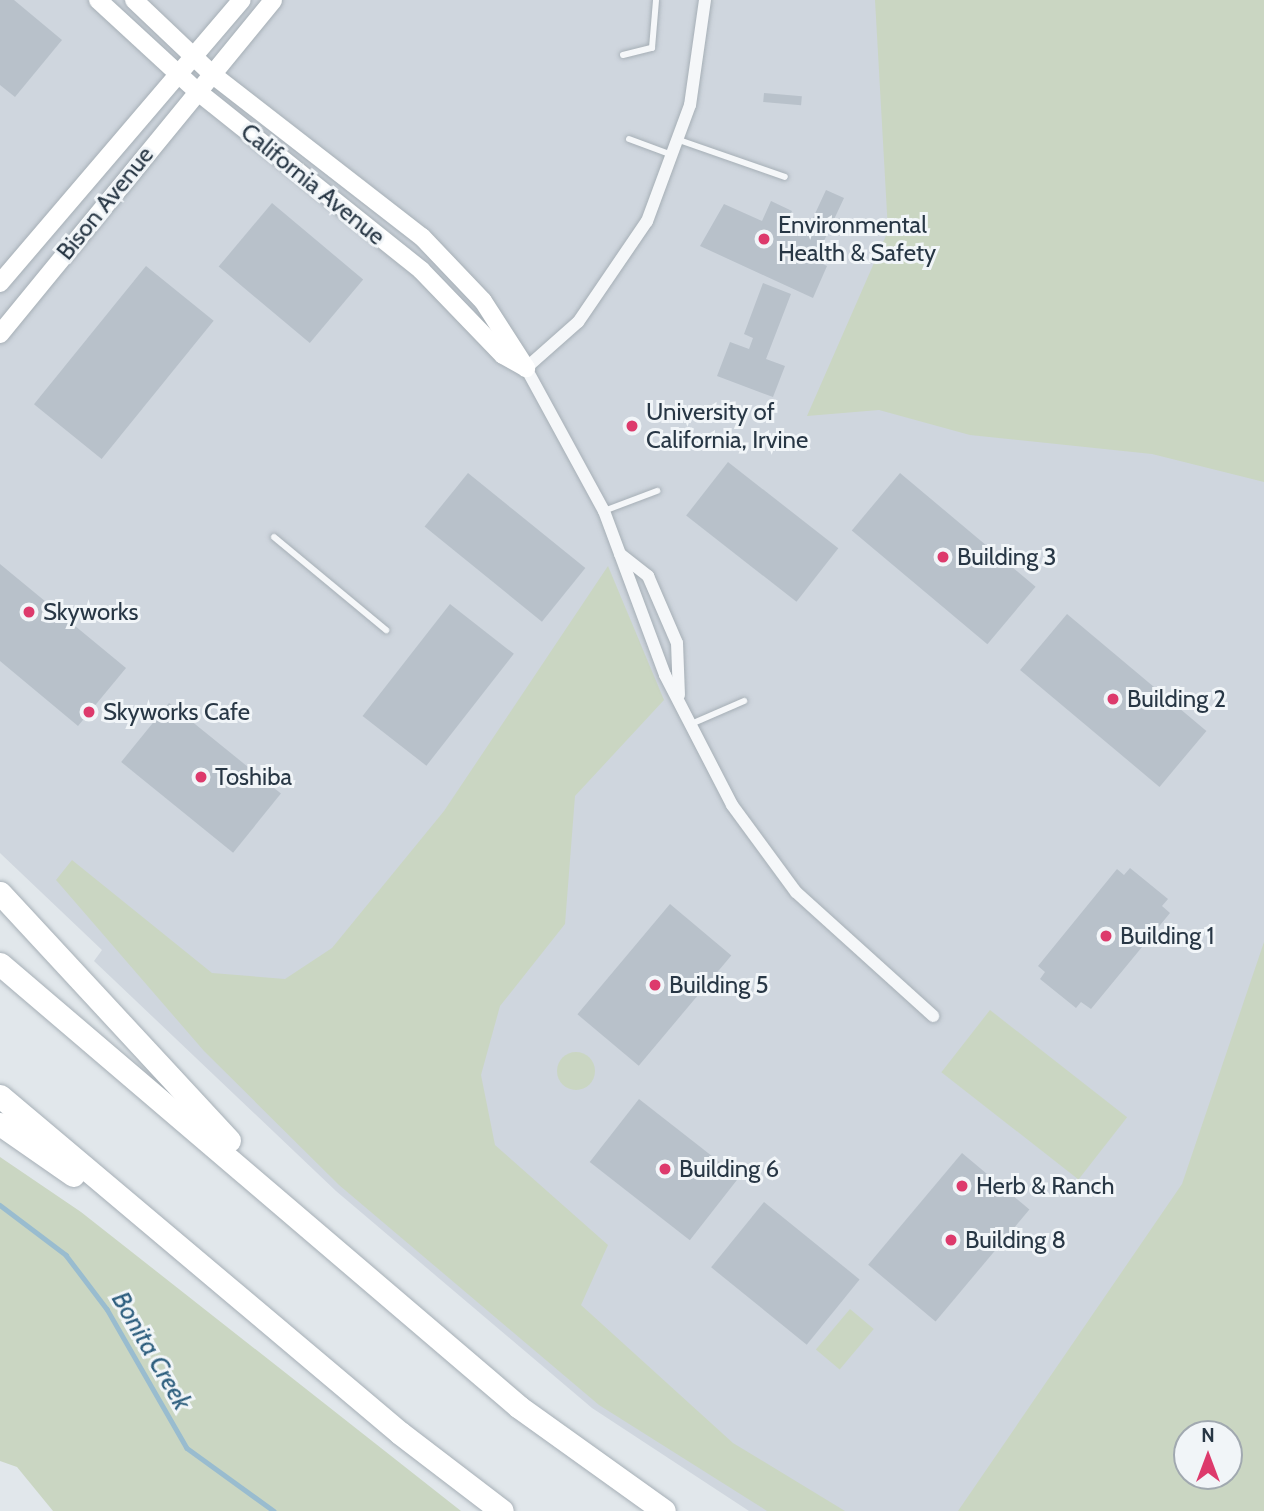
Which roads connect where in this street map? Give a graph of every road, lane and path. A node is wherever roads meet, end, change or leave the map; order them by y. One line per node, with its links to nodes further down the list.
1 (99, 0): 9 (street, California Avenue)
2 (134, 0): 8 (street, California Avenue)
3 (242, 0): 8 (street, Bison Avenue)
4 (273, 0): 10 (street, Bison Avenue)
5 (656, 0): 7 (lane)
6 (705, 0): 13 (street)
7 (623, 54)
8 (194, 57): 9 (street, Bison Avenue); 10 (street, California Avenue)
9 (178, 75): 11 (street, California Avenue); 16 (street, Bison Avenue)
10 (213, 75): 11 (street, Bison Avenue); 18 (street, California Avenue)
11 (197, 91): 17 (street, Bison Avenue); 18 (street, California Avenue)
12 (629, 139): 14 (lane)
13 (679, 140): 14 (street); 15 (lane)
14 (674, 155): 18 (street)
15 (785, 177)
16 (0, 283)
17 (0, 334)
18 (526, 368): 20 (street, California Avenue)
19 (657, 491): 20 (lane)
20 (604, 511): 22 (street, California Avenue)
21 (274, 537): 23 (lane)
22 (620, 554): 24 (street, California Avenue); 24 (street, California Avenue)
23 (386, 630)
24 (679, 695): 26 (street, California Avenue)
25 (744, 701): 26 (lane)
26 (691, 724): 29 (street, California Avenue)
27 (0, 893): 32 (highway)
28 (0, 964): 32 (highway)
29 (933, 1016)
30 (0, 1096): 33 (highway)
31 (0, 1124): 33 (highway)
32 (298, 1214): 35 (highway)
33 (191, 1256): 34 (highway)
34 (502, 1511)
35 (664, 1511)

